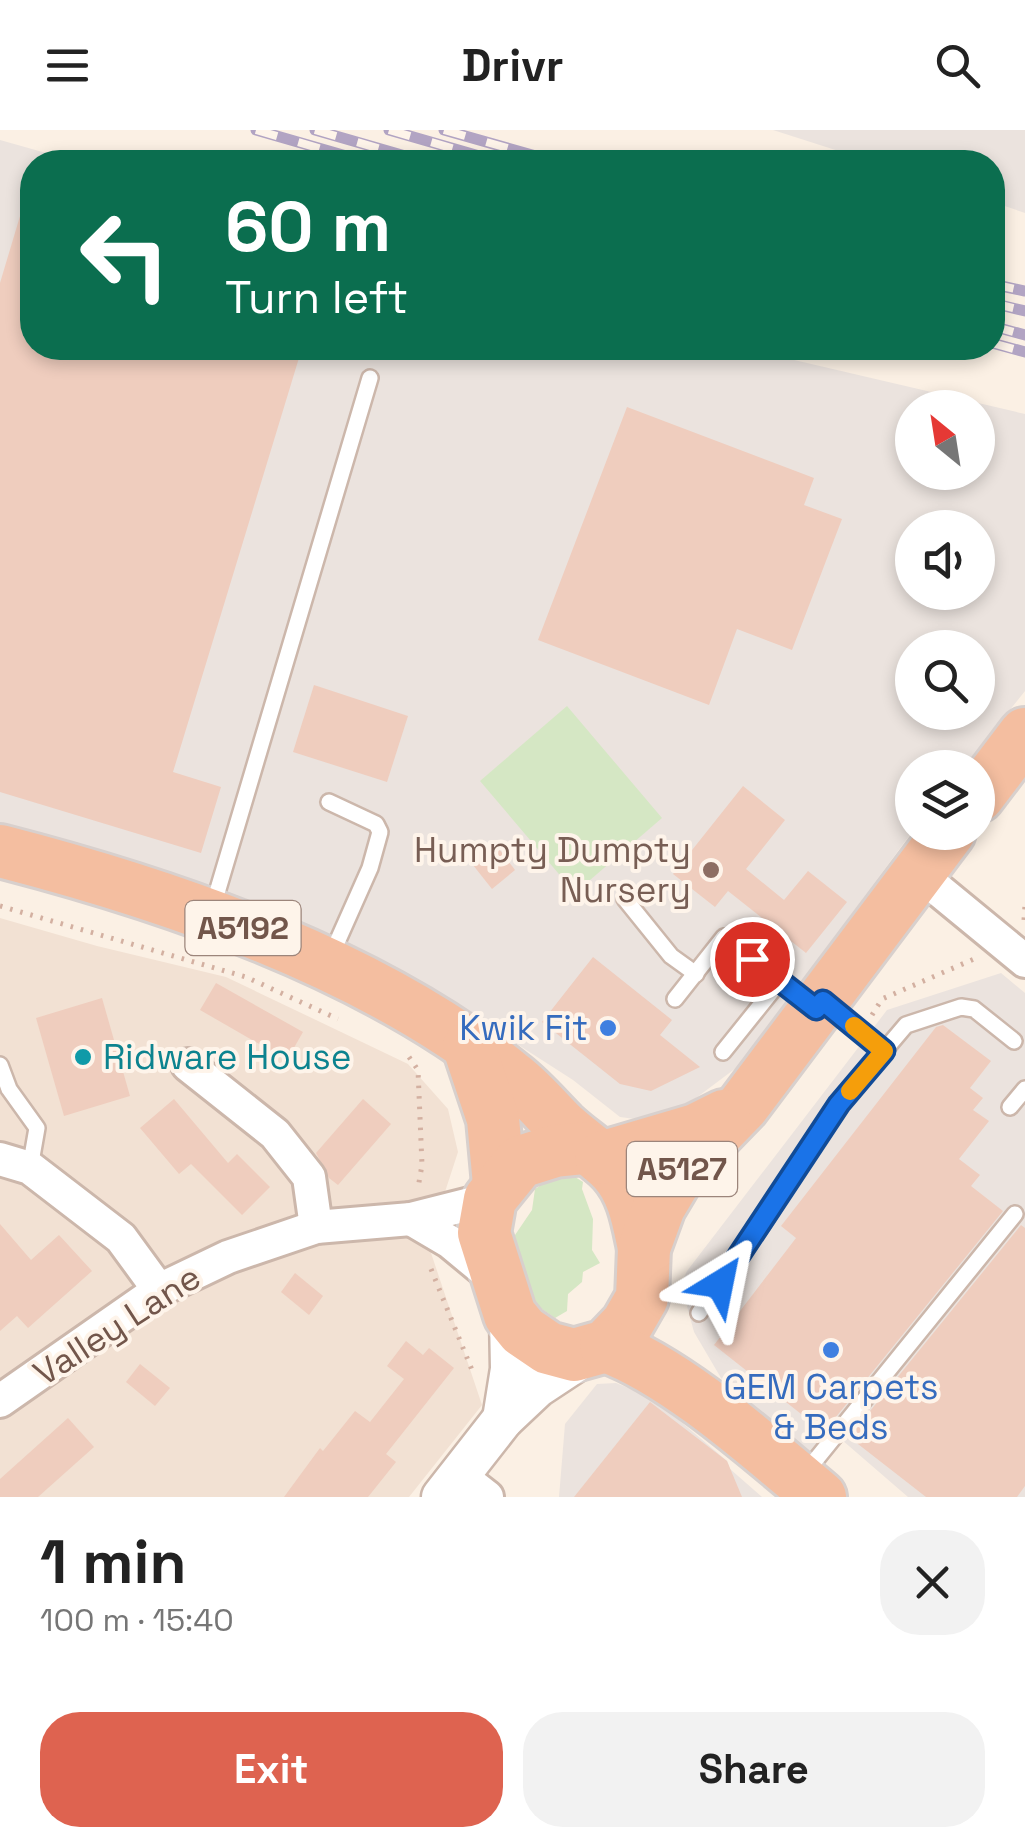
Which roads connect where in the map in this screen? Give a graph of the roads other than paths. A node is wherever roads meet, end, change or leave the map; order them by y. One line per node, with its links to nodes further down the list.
1 (370, 378): 9 (lane)
2 (1025, 734): 3 (highway)
3 (995, 774)
4 (329, 802): 11 (lane)
5 (935, 850): 7 (highway, A5127)
6 (0, 851): 9 (highway, A5192)
7 (918, 873): 10 (street); 14 (highway, A5127)
8 (625, 899): 12 (lane)
9 (211, 915): 11 (highway, A5192)
10 (1025, 961)
11 (326, 966): 16 (highway, A5192)
12 (696, 974): 13 (lane); 14 (lane)
13 (676, 999)
14 (820, 1006): 17 (lane); 18 (lane); 22 (highway, A5127)
15 (1014, 1041): 17 (lane)
16 (469, 1047): 24 (highway, A5192); 26 (highway)
17 (884, 1051): 33 (lane)
18 (724, 1052)
19 (0, 1064): 25 (lane)
20 (188, 1065): 29 (street)
21 (1025, 1089): 23 (lane)
22 (743, 1106): 24 (highway, A5127); 30 (highway, A5127)
23 (1010, 1107)
24 (593, 1153): 26 (highway); 30 (highway)
25 (15, 1163): 31 (street)
26 (495, 1191): 28 (street, Valley Lane); 32 (highway)
27 (1015, 1214): 38 (lane)
28 (411, 1219): 29 (street, Valley Lane); 32 (street)
29 (316, 1226): 31 (street, Valley Lane)
30 (643, 1262): 34 (highway); 36 (highway)
31 (159, 1290): 35 (street, Valley Lane)
32 (504, 1298): 34 (highway); 37 (street)
33 (699, 1314)
34 (598, 1349): 36 (highway); 37 (street)
35 (0, 1401)
36 (712, 1410): 38 (highway)
37 (499, 1424): 39 (street)
38 (809, 1488)
39 (463, 1490)

